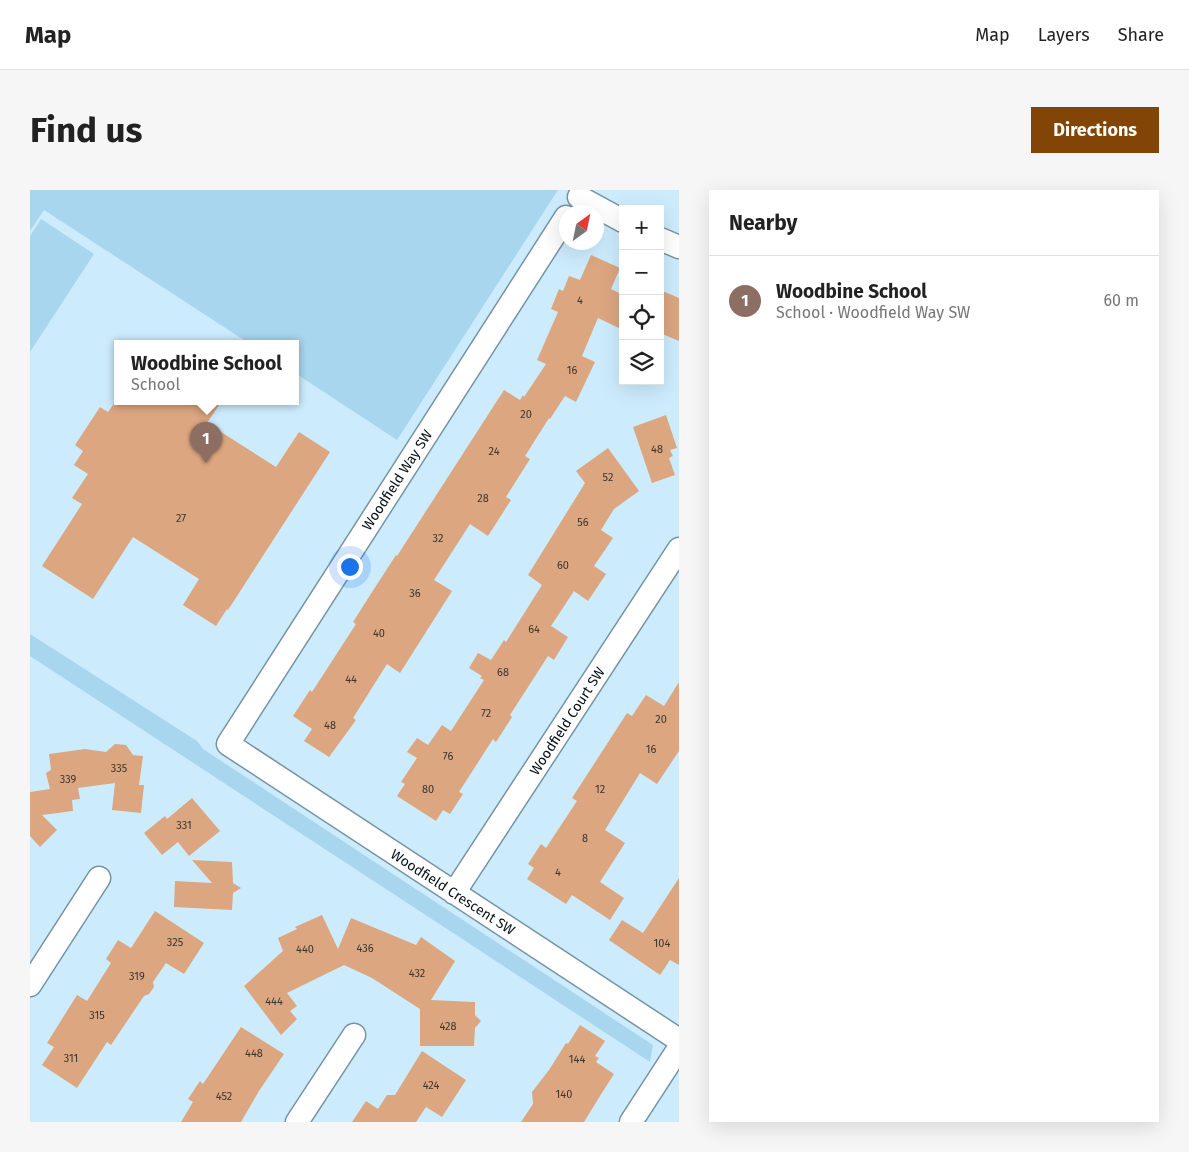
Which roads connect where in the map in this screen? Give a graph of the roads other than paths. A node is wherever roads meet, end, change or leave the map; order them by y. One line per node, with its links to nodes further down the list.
1 (577, 200): 2 (street)
2 (619, 219)
3 (559, 228): 7 (street, Woodfield Way SW)
4 (664, 241): 5 (street)
5 (679, 247)
6 (679, 548): 9 (street, Woodfield Court SW)
7 (228, 744): 9 (street, Woodfield Crescent SW)
8 (99, 878): 10 (street)
9 (454, 893): 12 (street, Woodfield Crescent SW)
10 (30, 985)
11 (354, 1035): 14 (street)
12 (679, 1040)
13 (679, 1048): 15 (street)
14 (297, 1122)
15 (631, 1122)

